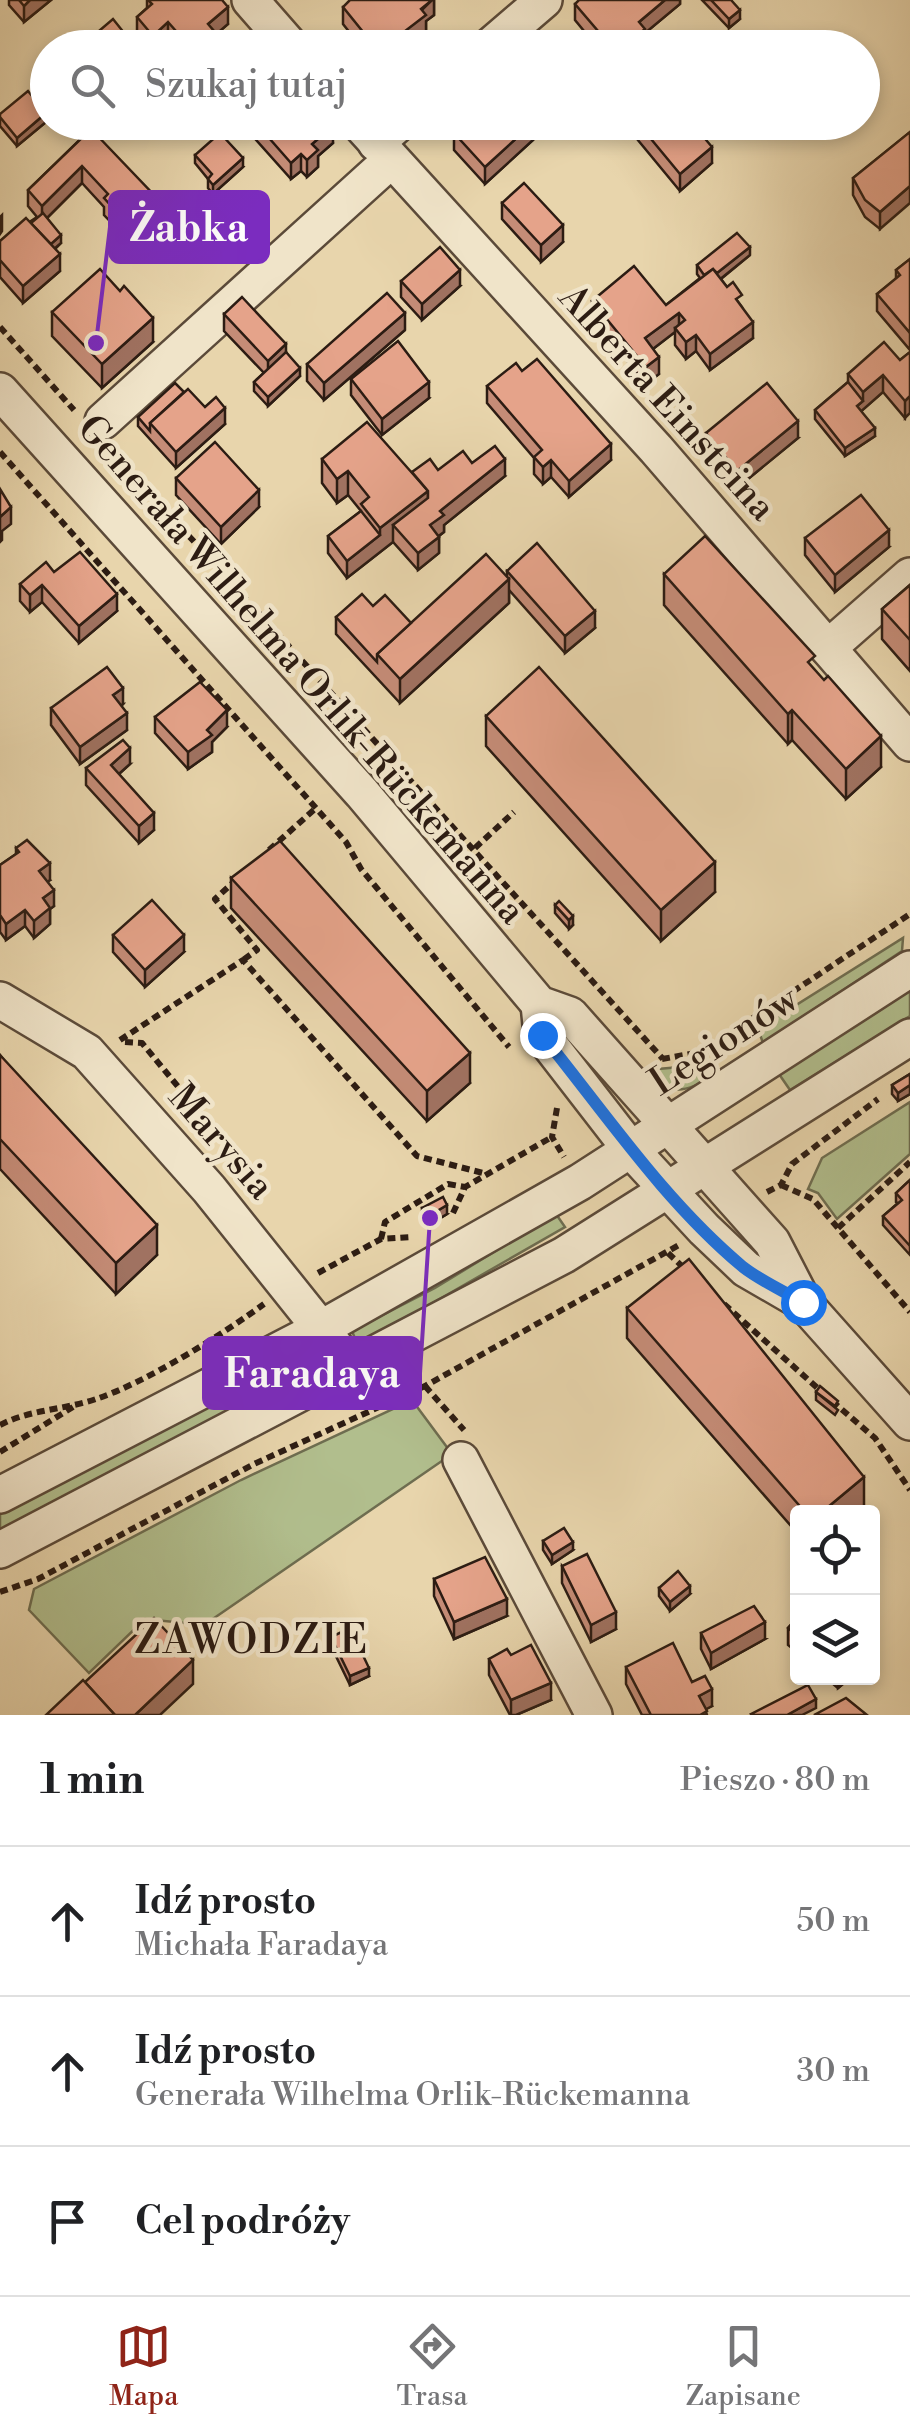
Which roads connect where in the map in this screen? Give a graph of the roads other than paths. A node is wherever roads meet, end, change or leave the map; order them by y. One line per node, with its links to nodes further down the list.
1 (250, 0): 3 (street)
2 (544, 0): 4 (street)
3 (276, 30)
4 (509, 30)
5 (378, 140): 8 (street)
6 (384, 140): 10 (street, Alberta Einsteina)
7 (0, 391): 14 (street, Generała Wilhelma Orlik-Rückemanna)
8 (96, 427)
9 (910, 576): 10 (street)
10 (828, 648): 11 (street, Alberta Einsteina)
11 (910, 743)
12 (910, 969): 16 (street, Legionów)
13 (0, 1000): 21 (street, Marysia)
14 (539, 1004): 16 (street, Generała Wilhelma Orlik-Rückemanna); 17 (street, Generała Wilhelma Orlik-Rückemanna)
15 (910, 1038): 18 (street)
16 (669, 1125): 17 (street, Legionów); 18 (street, Generała Wilhelma Orlik-Rückemanna)
17 (631, 1150): 19 (street, Generała Wilhelma Orlik-Rückemanna); 21 (street, Legionów)
18 (705, 1165): 19 (street); 20 (street, Generała Wilhelma Orlik-Rückemanna)
19 (666, 1190): 20 (street, Generała Wilhelma Orlik-Rückemanna); 22 (street)
20 (803, 1302): 23 (street)
21 (322, 1328): 22 (street, Marysia); 25 (street, Legionów)
22 (352, 1369): 26 (street)
23 (910, 1422)
24 (461, 1460): 27 (street)
25 (0, 1496)
26 (0, 1550)
27 (594, 1715)

